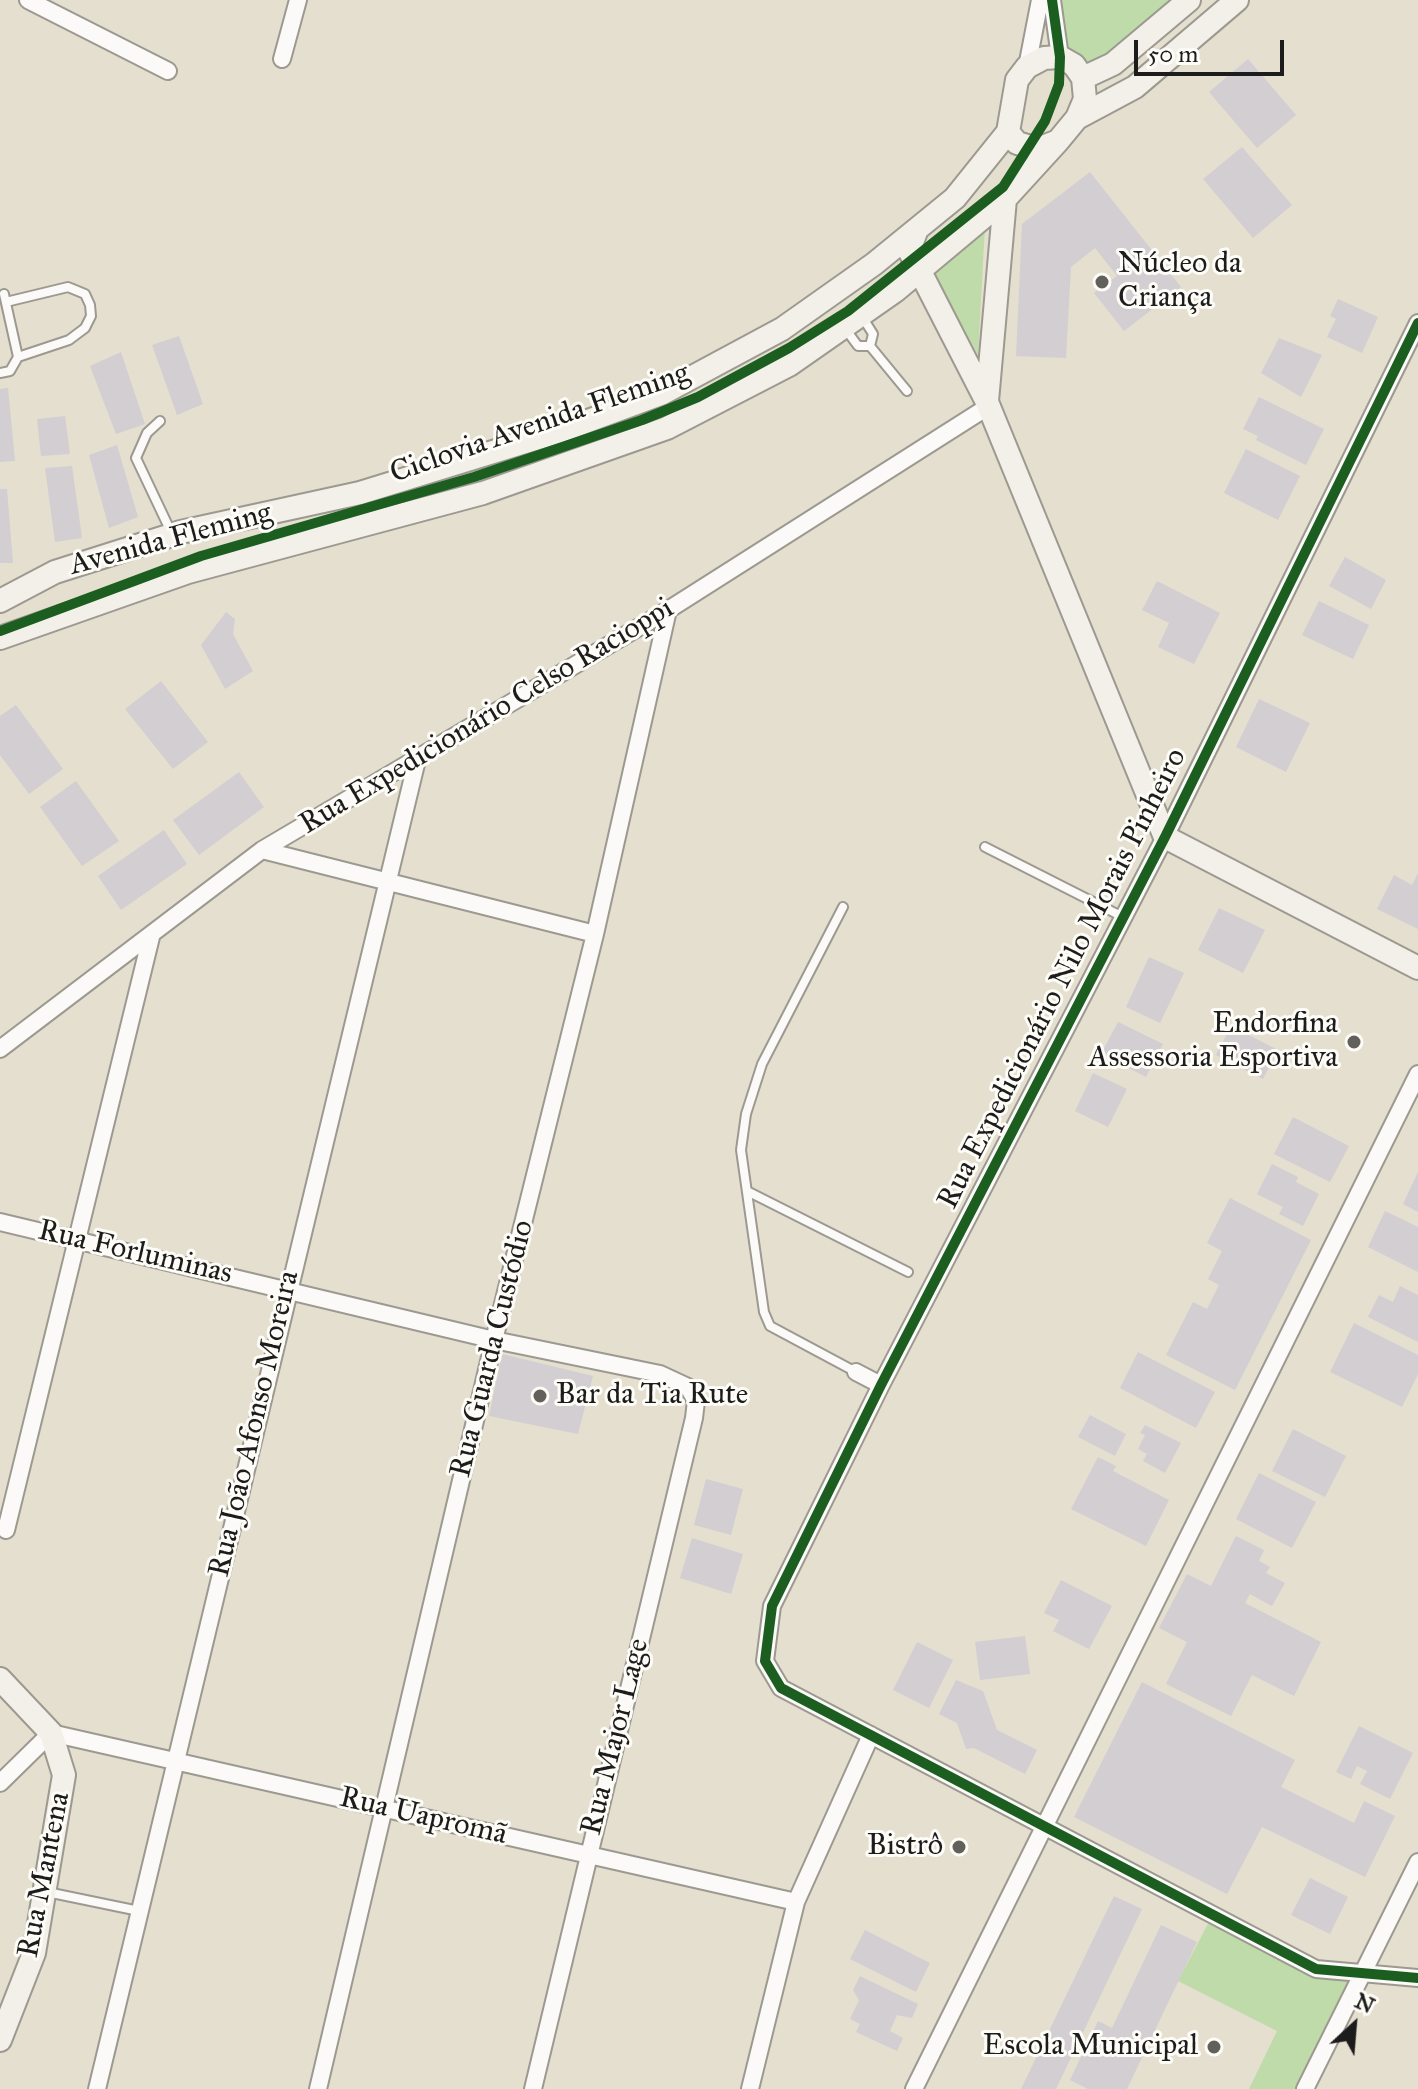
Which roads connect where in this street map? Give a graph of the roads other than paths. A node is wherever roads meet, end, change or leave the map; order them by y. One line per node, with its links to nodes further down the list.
1 (28, 0): 10 (street)
2 (298, 0): 8 (street)
3 (1040, 0): 9 (street)
4 (1052, 0): 7 (street)
5 (1189, 0): 11 (street)
6 (1237, 0): 12 (street)
7 (1060, 57): 9 (street); 11 (street)
8 (282, 59)
9 (1027, 67): 13 (street)
10 (168, 71)
11 (1083, 78): 12 (street)
12 (1077, 118): 14 (street)
13 (1008, 132): 14 (street); 16 (street, Avenida Fleming)
14 (1058, 141): 15 (street, Avenida Fleming)
15 (1005, 199): 17 (street, Avenida Fleming); 24 (street)
16 (917, 229): 17 (street); 26 (street, Avenida Fleming)
17 (919, 271): 18 (street, Avenida Fleming); 24 (street)
18 (852, 320): 20 (lane); 20 (lane); 27 (street, Avenida Fleming)
19 (1418, 323): 33 (street, Rua Expedicionário Nilo Morais Pinheiro)
20 (870, 346): 23 (lane)
21 (18, 357): 21 (lane); 22 (lane)
22 (0, 373)
23 (907, 391)
24 (988, 404): 30 (street, Rua Expedicionário Celso Racioppi); 33 (street)
25 (160, 421): 28 (lane)
26 (360, 493): 27 (street); 28 (street, Avenida Fleming)
27 (369, 526): 31 (street, Avenida Fleming)
28 (173, 535): 29 (street, Avenida Fleming)
29 (0, 601)
30 (668, 610): 32 (street, Rua Expedicionário Celso Racioppi); 39 (street, Rua Guarda Custódio)
31 (0, 638)
32 (417, 760): 35 (street, Rua Expedicionário Celso Racioppi); 36 (street, Rua João Afonso Moreira)
33 (1165, 837): 38 (street, Rua Expedicionário Nilo Morais Pinheiro); 41 (street)
34 (985, 847): 38 (lane)
35 (262, 850): 36 (street); 40 (street, Rua Expedicionário Celso Racioppi)
36 (388, 881): 39 (street); 48 (street, Rua João Afonso Moreira)
37 (843, 907): 44 (lane)
38 (1123, 917): 51 (street, Rua Expedicionário Nilo Morais Pinheiro)
39 (595, 934): 49 (street, Rua Guarda Custódio)
40 (151, 937): 42 (street, Rua Expedicionário Celso Racioppi); 46 (street)
41 (1418, 968)
42 (0, 1049)
43 (1418, 1074): 60 (street)
44 (747, 1191): 47 (lane); 50 (lane)
45 (0, 1222): 46 (street, Rua Forluminas)
46 (79, 1239): 48 (street, Rua Forluminas); 53 (street)
47 (908, 1272)
48 (287, 1288): 49 (street, Rua Forluminas); 57 (street, Rua João Afonso Moreira)
49 (494, 1340): 52 (street, Rua Forluminas); 59 (street, Rua Guarda Custódio)
50 (856, 1372): 51 (street)
51 (881, 1385): 56 (street, Rua Expedicionário Nilo Morais Pinheiro)
52 (688, 1387): 61 (street, Rua Major Lage)
53 (6, 1530)
54 (0, 1679): 55 (street, Rua Mantena)
55 (51, 1733): 57 (street, Rua Uapromã); 58 (street); 63 (street, Rua Mantena)
56 (871, 1735): 60 (street); 64 (street)
57 (174, 1761): 59 (street, Rua Uapromã); 65 (street, Rua João Afonso Moreira)
58 (0, 1783)
59 (385, 1808): 61 (street, Rua Uapromã); 70 (street, Rua Guarda Custódio)
60 (1044, 1824): 66 (street); 73 (street)
61 (587, 1855): 64 (street, Rua Uapromã); 71 (street, Rua Major Lage)
62 (1418, 1862): 66 (street)
63 (47, 1892): 65 (lane); 68 (street, Rua Mantena)
64 (796, 1902): 72 (street)
65 (139, 1911): 69 (street, Rua João Afonso Moreira)
66 (1359, 1975): 67 (street); 74 (street)
67 (1418, 1978)
68 (0, 2040)
69 (97, 2089)
70 (318, 2089)
71 (533, 2089)
72 (750, 2089)
73 (914, 2089)
74 (1305, 2089)

